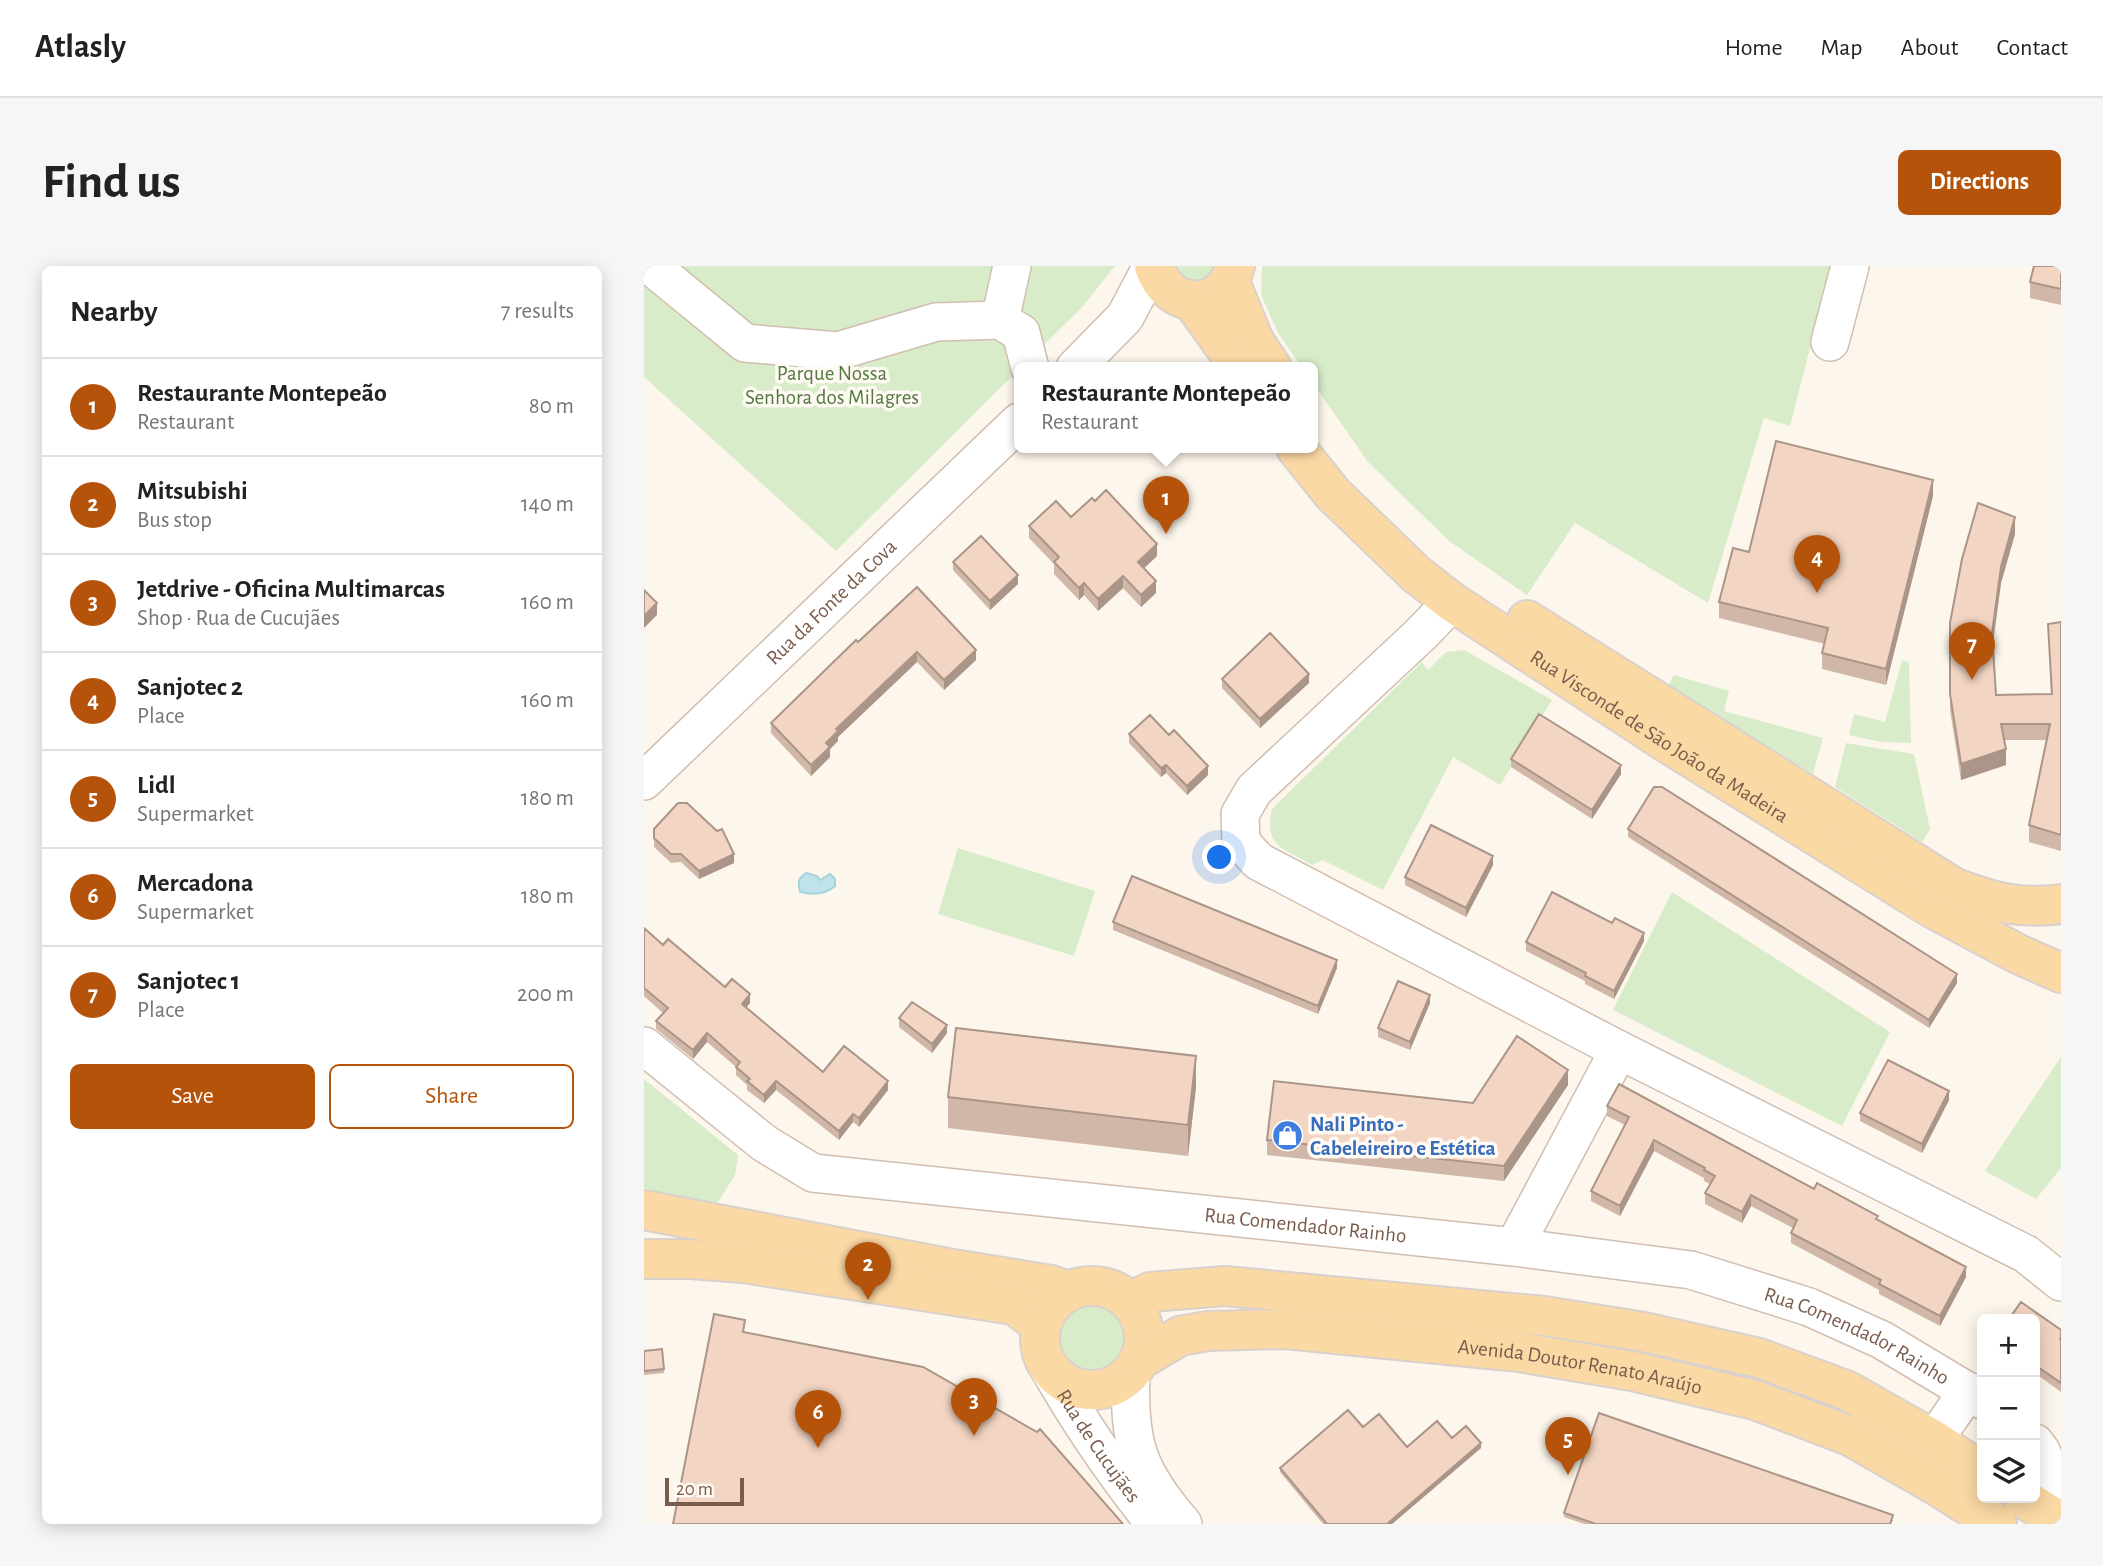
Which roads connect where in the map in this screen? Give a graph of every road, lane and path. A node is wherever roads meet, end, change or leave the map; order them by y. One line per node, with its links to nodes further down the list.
1 (651, 266): 8 (street)
2 (1012, 266): 8 (street)
3 (1153, 266): 6 (main road); 7 (street)
4 (1850, 266): 9 (street)
5 (1232, 274): 6 (main road); 13 (main road)
6 (1185, 299): 7 (street); 12 (main road)
7 (1125, 317): 11 (street)
8 (1000, 320): 10 (street)
9 (1830, 342)
10 (1028, 362)
11 (1081, 362)
12 (1235, 362)
13 (1268, 362)
14 (1014, 427): 18 (street, Rua da Fonte da Cova)
15 (1318, 437): 19 (main road, Rua Visconde de São João da Madeira)
16 (1300, 453): 17 (main road, Rua Visconde de São João da Madeira)
17 (1452, 602): 20 (main road, Rua Visconde de São João da Madeira); 22 (street)
18 (644, 780)
19 (2061, 904)
20 (2061, 974)
21 (644, 1046): 24 (street, Rua Comendador Rainho)
22 (1619, 1050): 24 (street); 26 (street)
23 (644, 1210): 27 (main road)
24 (1514, 1247): 32 (street, Rua Comendador Rainho)
25 (644, 1259): 29 (main road)
26 (2061, 1282)
27 (1068, 1291): 28 (main road); 29 (main road)
28 (1130, 1302): 31 (main road); 33 (main road, Avenida Doutor Renato Araújo)
29 (1041, 1325): 30 (main road)
30 (1047, 1365): 31 (main road, Avenida Doutor Renato Araújo); 39 (street, Rua de Cucujães)
31 (1135, 1367): 40 (street, Rua de Cucujães); 41 (main road, Avenida Doutor Renato Araújo)
32 (1975, 1395): 33 (street)
33 (1934, 1440): 35 (main road, Avenida Doutor Renato Araújo)
34 (2040, 1450): 36 (street)
35 (1977, 1469)
36 (2061, 1500)
37 (2031, 1503): 38 (main road)
38 (2061, 1522)
39 (1155, 1524)
40 (1183, 1524)
41 (1997, 1524)

